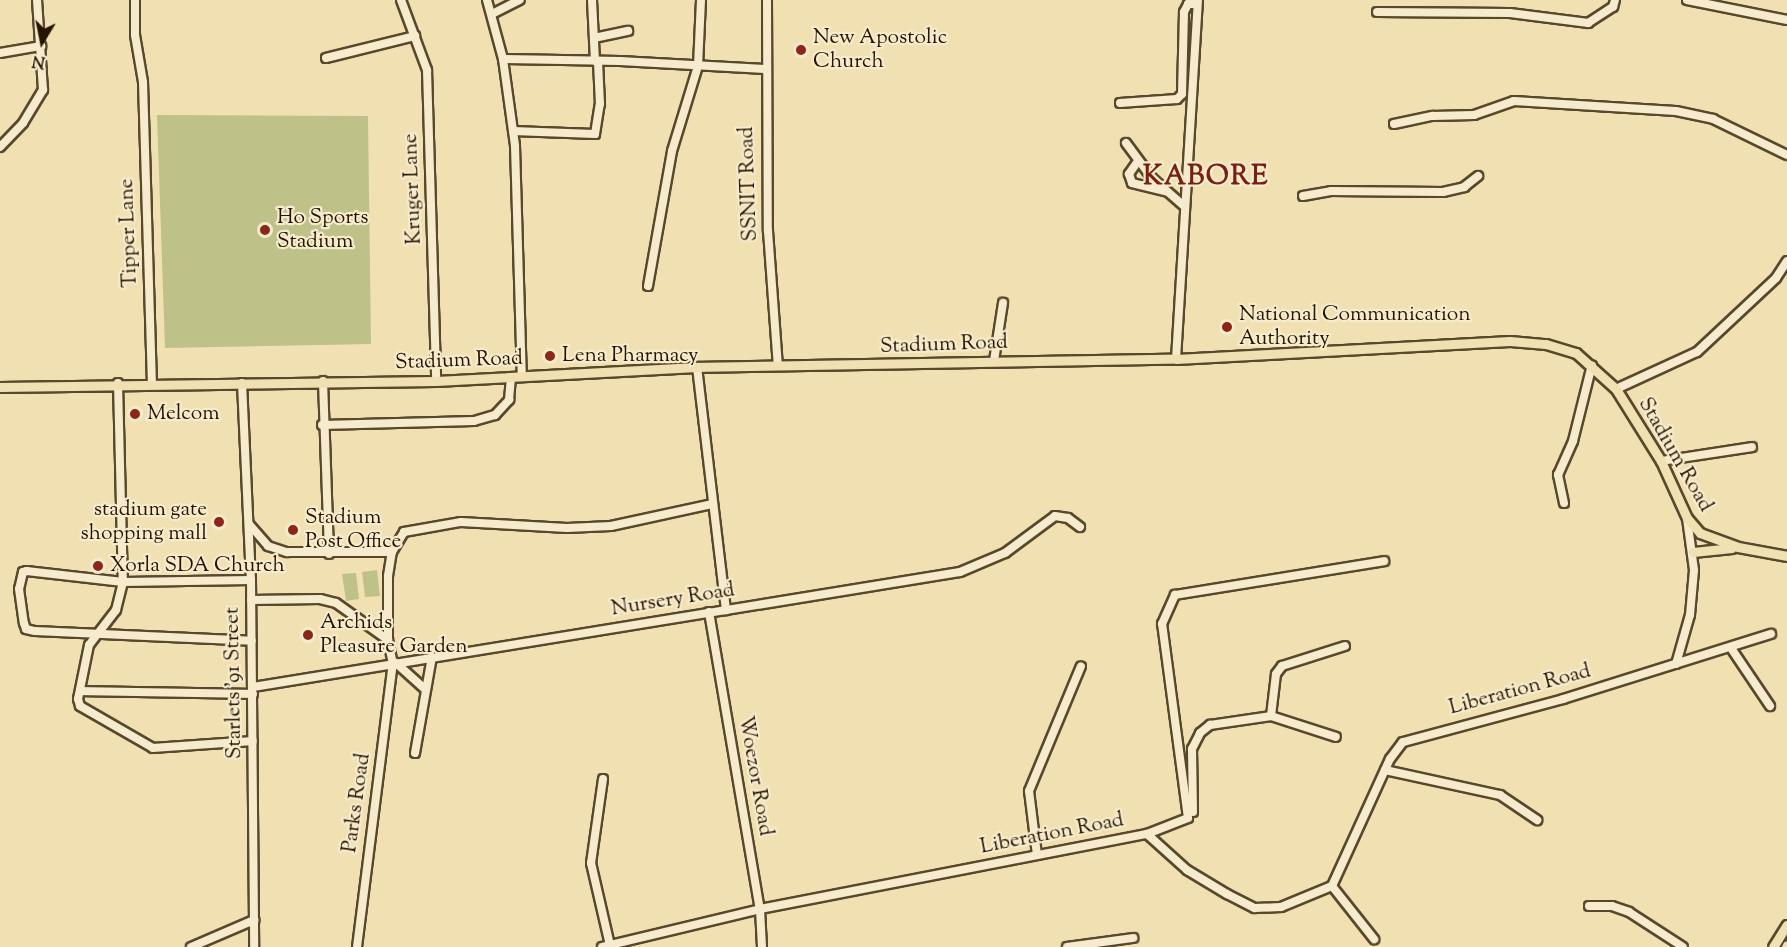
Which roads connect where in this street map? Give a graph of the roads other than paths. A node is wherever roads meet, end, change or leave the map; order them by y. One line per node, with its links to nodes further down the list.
1 (37, 0): 18 (street)
2 (135, 0): 48 (street, Tipper Lane)
3 (400, 0): 16 (street, Kruger Lane)
4 (487, 0): 13 (street)
5 (520, 0): 13 (street)
6 (592, 0): 17 (street)
7 (701, 0): 23 (street)
8 (767, 0): 24 (street, SSNIT Road)
9 (1615, 0): 12 (street)
10 (1687, 0): 14 (street)
11 (1198, 2): 25 (street); 35 (street)
12 (1377, 12)
13 (492, 14): 21 (street)
14 (1787, 20)
15 (628, 31): 17 (street)
16 (415, 36): 20 (street); 47 (street, Kruger Lane)
17 (594, 39): 22 (street)
18 (41, 46): 19 (street); 29 (street)
19 (0, 53)
20 (326, 58)
21 (503, 59): 22 (street); 27 (street)
22 (597, 61): 23 (street); 27 (street)
23 (699, 66): 24 (street); 37 (street)
24 (765, 69): 42 (street, SSNIT Road)
25 (1120, 104)
26 (1394, 124): 30 (street)
27 (513, 131): 44 (street)
28 (1126, 143): 31 (street)
29 (0, 147)
30 (1787, 155)
31 (1138, 161): 33 (street); 33 (street)
32 (1478, 176): 34 (street)
33 (1168, 193): 35 (street)
34 (1303, 196)
35 (1184, 206): 39 (street)
36 (1787, 261): 52 (street)
37 (648, 286)
38 (1003, 303): 40 (street)
39 (1176, 359): 40 (main road, Stadium Road); 41 (main road, Stadium Road)
40 (994, 361): 42 (main road, Stadium Road)
41 (1592, 365): 52 (main road, Stadium Road); 56 (street)
42 (778, 366): 43 (main road, Stadium Road)
43 (697, 367): 44 (main road, Stadium Road); 57 (street)
44 (522, 377): 45 (main road, Stadium Road)
45 (511, 379): 47 (main road, Stadium Road); 53 (street)
46 (322, 381): 47 (main road, Stadium Road); 50 (main road, Stadium Road); 53 (street)
47 (436, 381)
48 (152, 382): 49 (main road, Stadium Road); 50 (main road, Stadium Road)
49 (118, 383): 51 (main road, Stadium Road); 68 (street)
50 (243, 383): 59 (street, Starlets '91 Street)
51 (0, 387)
52 (1616, 389): 55 (main road, Stadium Road)
53 (322, 425): 64 (street)
54 (1752, 447): 55 (street)
55 (1660, 461): 58 (main road, Stadium Road)
56 (1564, 503)
57 (712, 504): 62 (street); 70 (street)
58 (1687, 518): 61 (main road, Stadium Road); 63 (street)
59 (249, 524): 64 (street); 67 (street, Starlets '91 Street)
60 (1080, 527): 70 (street, Nursery Road)
61 (1738, 547): 63 (main road); 65 (main road, Stadium Road)
62 (392, 552): 64 (street); 74 (street, Parks Road)
63 (1693, 552): 80 (street)
64 (329, 554)
65 (1787, 556)
66 (1384, 561): 92 (street)
67 (251, 580): 68 (street); 69 (street, Starlets '91 Street)
68 (123, 582): 72 (street); 72 (street)
69 (251, 600): 74 (street); 75 (street, Starlets '91 Street)
70 (726, 610): 71 (street, Nursery Road)
71 (709, 612): 78 (street, Nursery Road); 98 (street, Woezor Road)
72 (95, 633): 75 (street); 84 (street)
73 (1771, 634): 77 (street, Liberation Road)
74 (388, 640): 79 (street, Parks Road)
75 (252, 641): 82 (street, Starlets '91 Street)
76 (1345, 646): 86 (street)
77 (1731, 648): 80 (street, Liberation Road); 85 (street)
78 (432, 657): 79 (street, Nursery Road); 83 (street)
79 (395, 663): 82 (street, Nursery Road); 83 (street); 106 (street, Parks Road)
80 (1676, 664): 90 (street, Liberation Road)
81 (1081, 666): 95 (street)
82 (253, 690): 84 (street, Nursery Road); 88 (street, Starlets '91 Street)
83 (426, 690): 89 (street)
84 (80, 691): 88 (street)
85 (1770, 706)
86 (1272, 716): 87 (street); 92 (street)
87 (1336, 737)
88 (253, 741): 99 (street, Starlets '91 Street)
89 (414, 753)
90 (1384, 770): 93 (street); 96 (street, Liberation Road)
91 (603, 779): 103 (street)
92 (1188, 819): 94 (street)
93 (1537, 820)
94 (1147, 834): 95 (street, Liberation Road); 96 (street, Liberation Road)
95 (1037, 855): 98 (street, Liberation Road)
96 (1332, 886): 102 (street)
97 (1589, 906): 109 (street)
98 (760, 909): 103 (street, Liberation Road); 107 (street, Woezor Road)
99 (254, 920): 104 (street); 105 (street, Starlets '91 Street)
100 (1787, 926): 110 (main road)
101 (1133, 938): 108 (street)
102 (1374, 939)
103 (606, 946)
104 (190, 947)
105 (254, 947)
106 (357, 947)
107 (762, 947)
108 (1066, 947)
109 (1683, 947)
110 (1773, 947)

